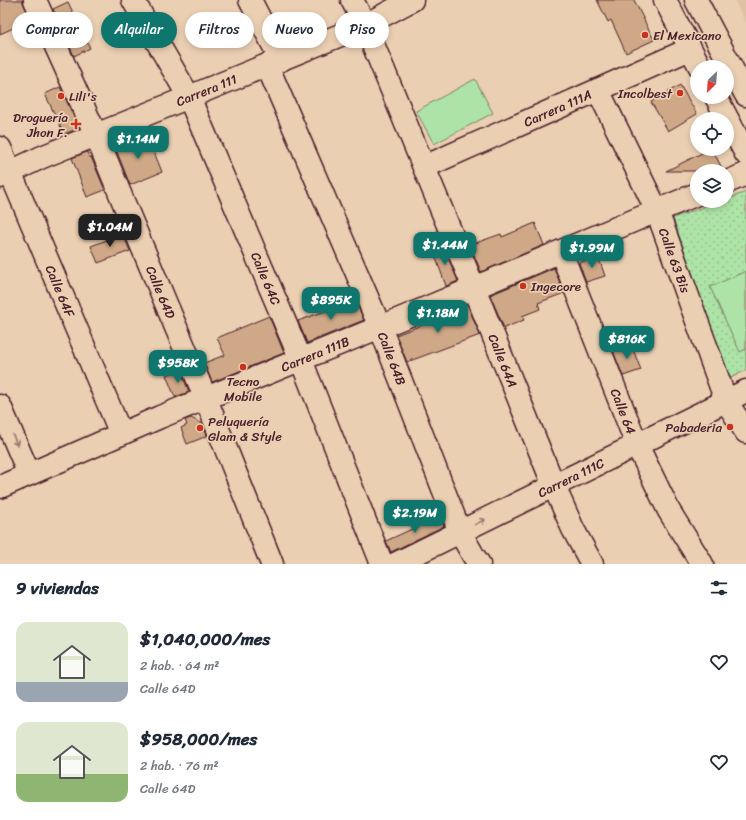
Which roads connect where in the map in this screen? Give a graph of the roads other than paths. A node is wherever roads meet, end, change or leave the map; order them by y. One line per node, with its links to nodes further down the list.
1 (35, 0): 18 (street, Calle 64D)
2 (133, 0): 16 (street, Calle 64C)
3 (250, 0): 13 (street, Calle 64B)
4 (352, 0): 8 (street, Calle 64A)
5 (412, 0): 9 (street, Carrera 111)
6 (665, 0): 12 (street)
7 (696, 0): 15 (street)
8 (358, 12)
9 (389, 12)
10 (335, 37): 13 (street, Carrera 111)
11 (375, 48): 21 (street, Calle 64A)
12 (695, 58): 14 (street, Carrera 111A)
13 (274, 62): 16 (street, Carrera 111); 29 (street, Calle 64B)
14 (598, 90): 21 (street, Carrera 111A); 26 (street, Calle 63 Bis)
15 (746, 95)
16 (189, 97): 18 (street, Carrera 111); 30 (street, Calle 64C)
17 (720, 104): 20 (street)
18 (96, 135): 22 (street, Carrera 111); 32 (street, Calle 64D)
19 (0, 148): 22 (street, Calle 64F)
20 (746, 154)
21 (424, 167): 28 (street, Calle 64A)
22 (5, 174): 36 (street, Calle 64F)
23 (746, 174): 24 (street)
24 (734, 179)
25 (690, 197): 26 (street, Carrera 111B)
26 (657, 211): 27 (street, Carrera 111B); 33 (street, Calle 63 Bis)
27 (561, 252): 28 (street, Carrera 111B); 37 (street, Calle 64)
28 (474, 288): 29 (street, Carrera 111B); 39 (street, Calle 64A)
29 (380, 327): 30 (street, Carrera 111B); 41 (street, Calle 64B)
30 (301, 360): 32 (street, Carrera 111B); 43 (street, Calle 64C)
31 (746, 391): 33 (street, Carrera 111C)
32 (206, 398): 36 (street, Carrera 111B); 42 (street, Calle 64D)
33 (726, 401): 35 (street, Calle 63 Bis); 37 (street, Carrera 111C)
34 (0, 406): 38 (street, one-way to 38)
35 (746, 432)
36 (121, 434): 38 (street, Carrera 111B)
37 (637, 445): 39 (street, Carrera 111C); 47 (street, Calle 64)
38 (29, 474): 40 (street, Carrera 111B)
39 (554, 486): 41 (street, Carrera 111C, one-way to 39); 46 (street, Calle 64A)
40 (0, 487)
41 (460, 532): 44 (street, Carrera 111C); 45 (street, Calle 64B)
42 (272, 564)
43 (382, 564)
44 (395, 564)
45 (479, 564)
46 (592, 564)
47 (702, 564)

